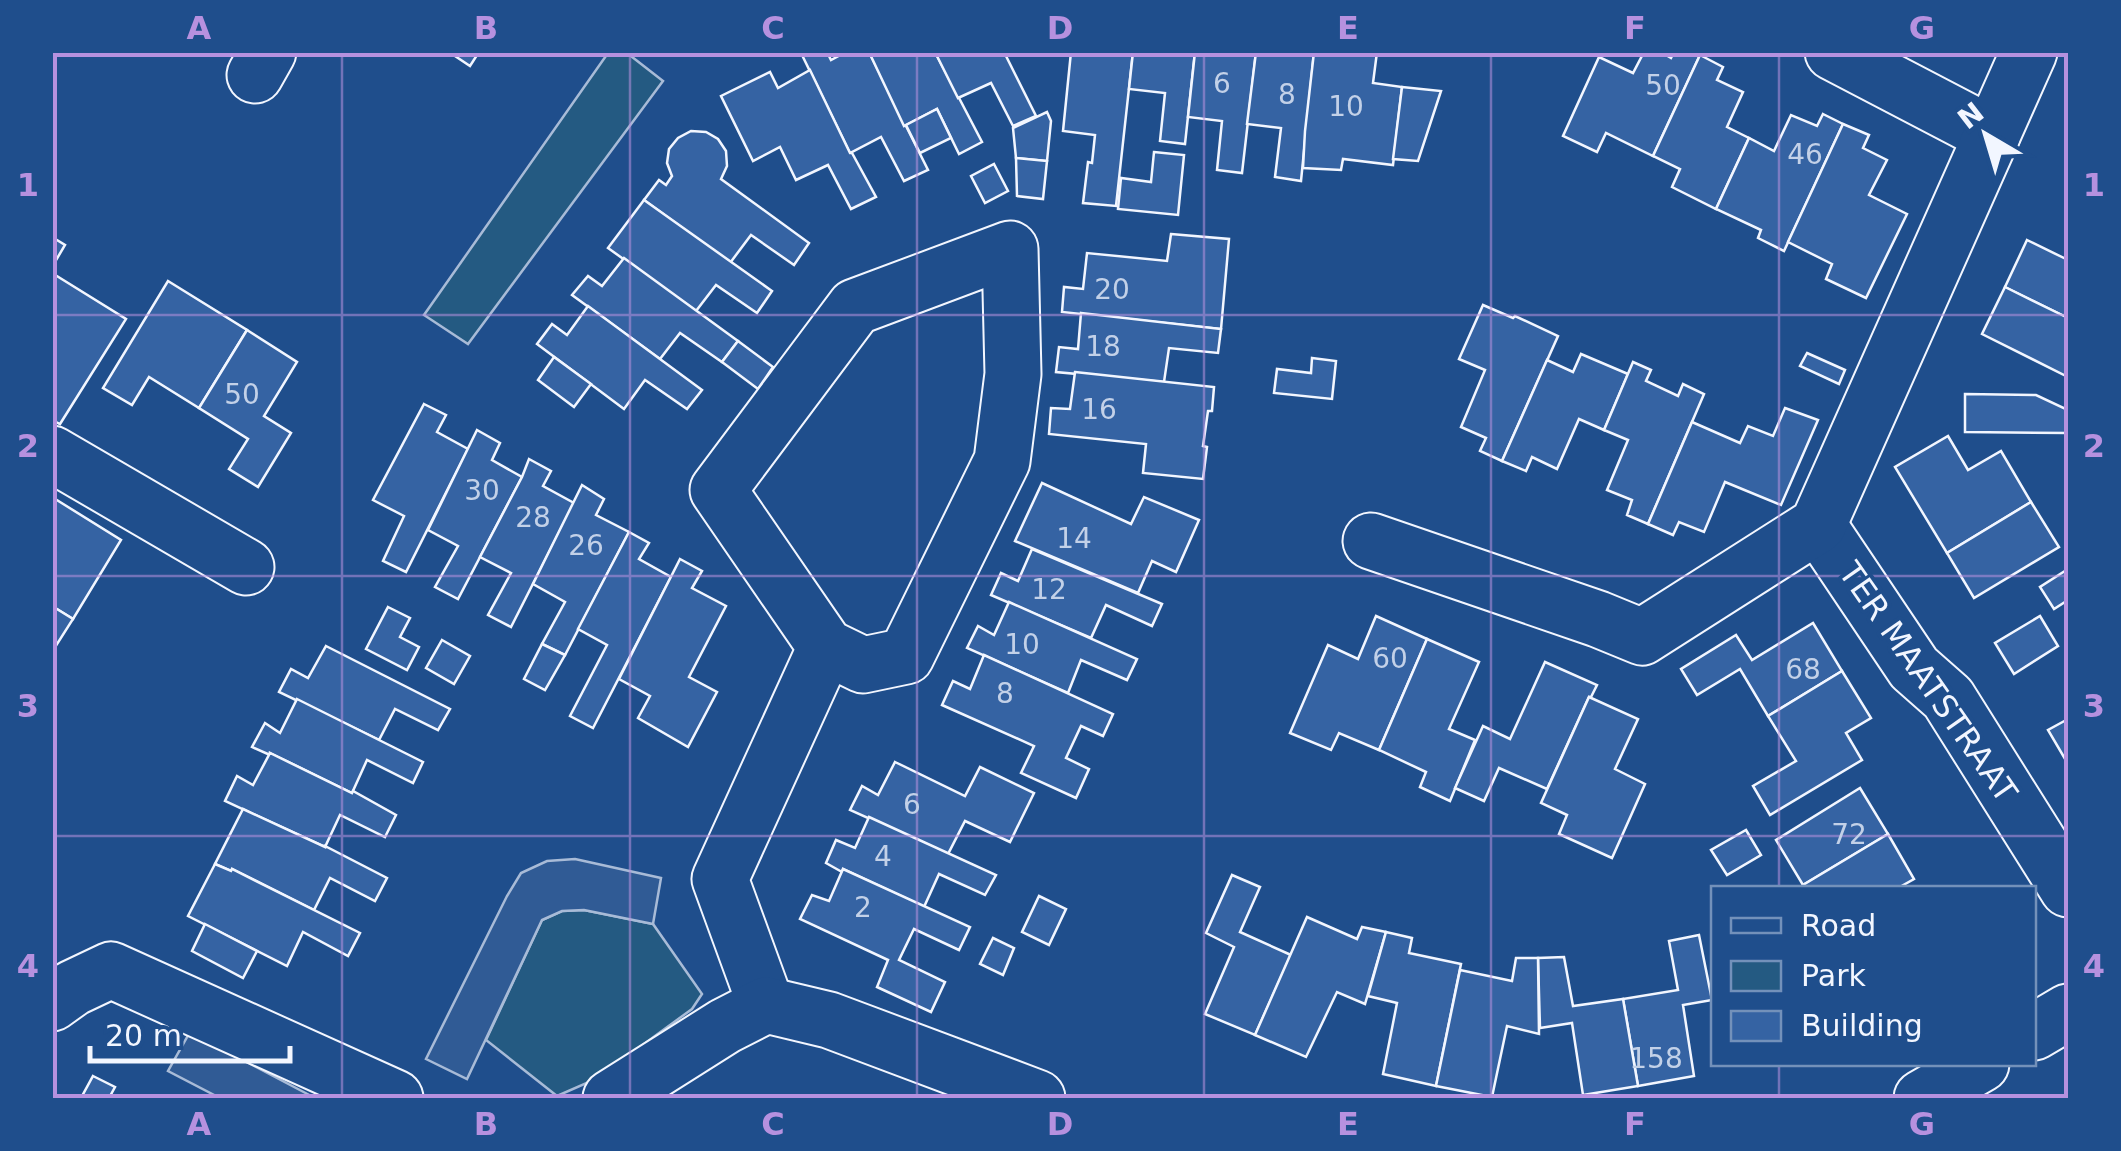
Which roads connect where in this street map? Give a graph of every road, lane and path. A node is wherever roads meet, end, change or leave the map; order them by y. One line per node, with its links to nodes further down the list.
1 (1834, 52): 3 (street)
2 (2029, 52): 3 (street)
3 (1992, 135): 5 (street)
4 (52, 454): 7 (street)
5 (1818, 525): 6 (street); 9 (street, TER MAATSTRAAT)
6 (1371, 541)
7 (246, 567)
8 (826, 648): 8 (street); 11 (street)
9 (2068, 890)
10 (52, 1003): 15 (street)
11 (766, 1005): 16 (street); 17 (street)
12 (2068, 1012): 13 (street)
13 (2036, 1031)
14 (1978, 1066): 18 (street)
15 (395, 1098)
16 (611, 1098)
17 (1037, 1098)
18 (1922, 1098)

